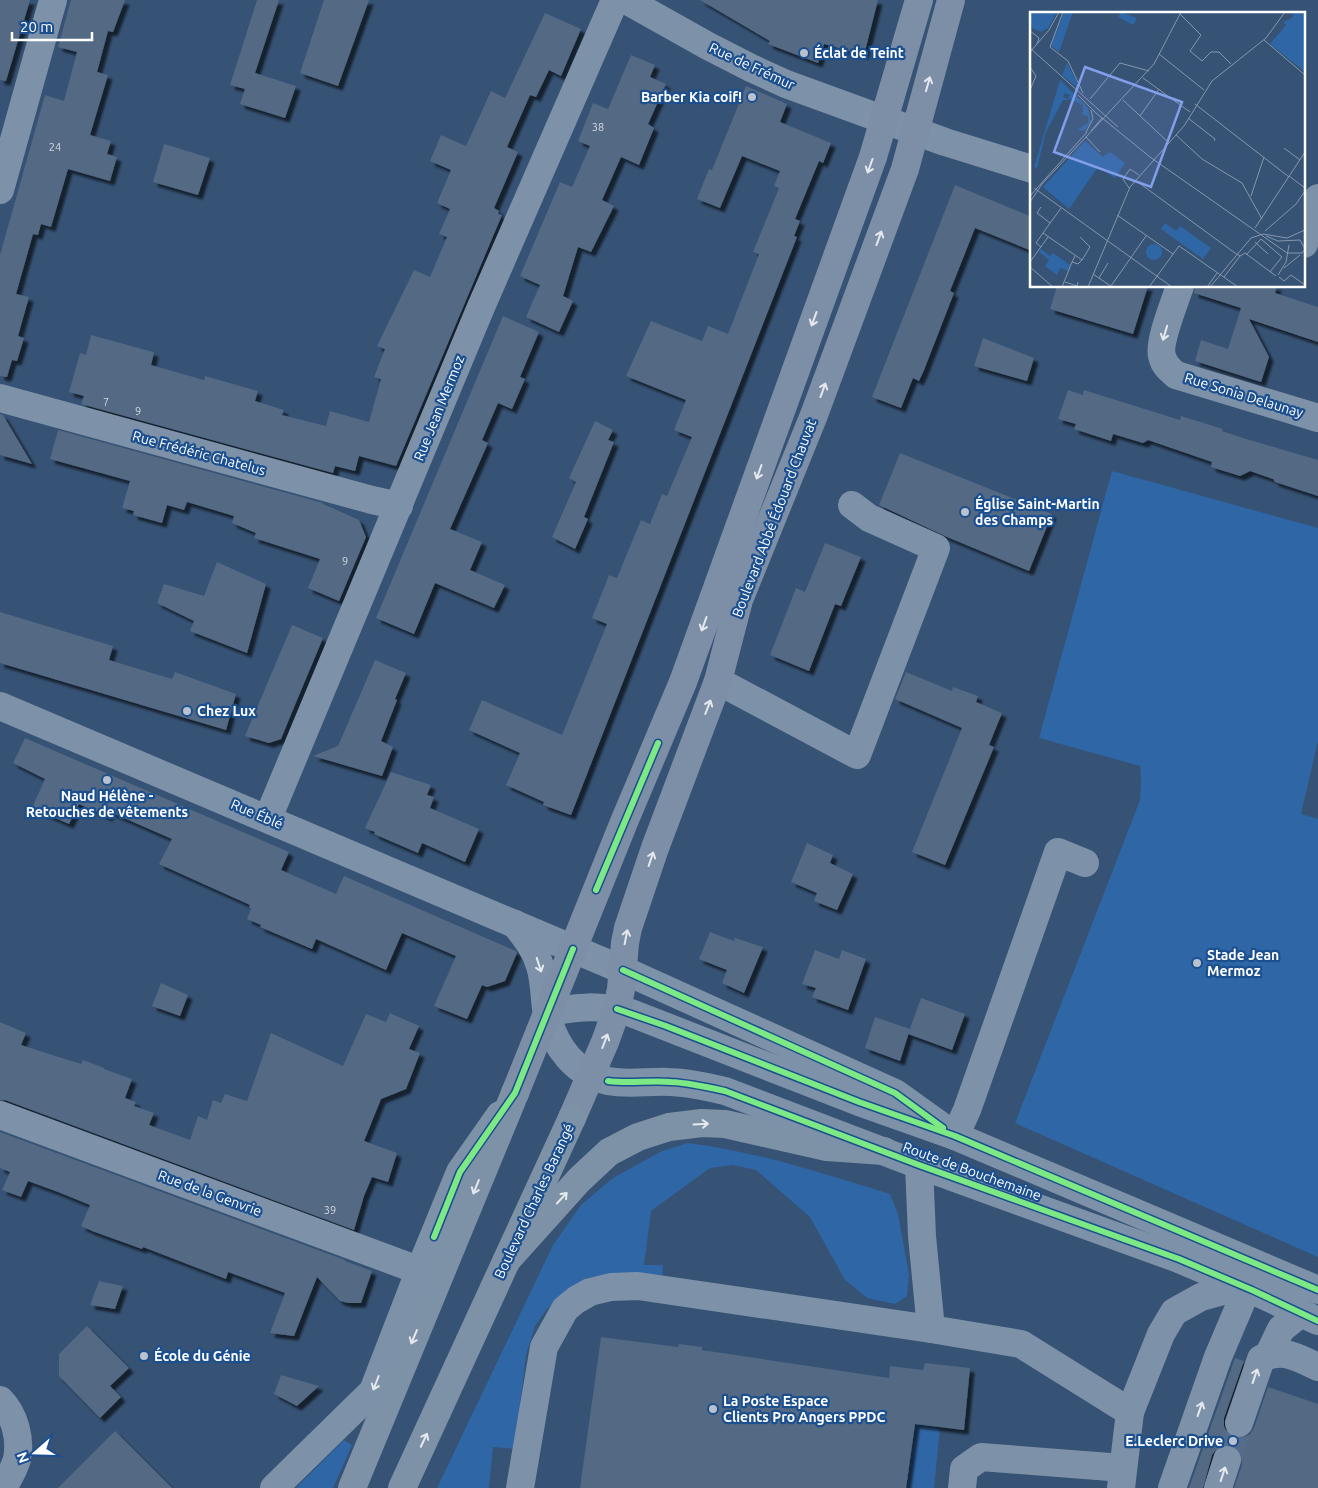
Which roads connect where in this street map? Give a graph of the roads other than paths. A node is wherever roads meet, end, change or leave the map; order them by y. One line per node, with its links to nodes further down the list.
1 (53, 0): 9 (street)
2 (615, 0): 18 (street, Rue Jean Mermoz)
3 (626, 0): 6 (street, Rue de Frémur)
4 (919, 0): 6 (main road, Boulevard Abbé Édouard Chauvat)
5 (951, 0): 7 (main road, Boulevard Abbé Édouard Chauvat, one-way to 5)
6 (883, 119): 7 (street, Rue de Frémur); 25 (main road, Boulevard Abbé Édouard Chauvat, one-way to 25)
7 (915, 131): 8 (street, Rue de Frémur); 19 (main road, Boulevard Abbé Édouard Chauvat, one-way to 7)
8 (1030, 168)
9 (0, 190)
10 (1318, 198): 11 (street)
11 (1306, 237)
12 (1306, 257): 13 (street)
13 (1318, 261)
14 (1179, 288): 16 (street, Rue Sonia Delaunay, one-way to 16)
15 (0, 398): 18 (street, Rue Frédéric Chatelus)
16 (1318, 418)
17 (852, 505): 19 (street)
18 (399, 506): 21 (street, Rue Jean Mermoz)
19 (718, 681): 23 (main road, Boulevard Abbé Édouard Chauvat, one-way to 19)
20 (0, 706): 21 (street, Rue Éblé)
21 (268, 818): 24 (street, Rue Éblé)
22 (1085, 863): 33 (street)
23 (635, 905): 26 (main road, Boulevard Charles Barangé, one-way to 23)
24 (514, 924): 25 (street, Rue Éblé); 28 (street, Rue Éblé, one-way to 28)
25 (573, 949): 26 (street, Rue Éblé); 28 (main road)
26 (623, 970): 27 (main road, Boulevard Charles Barangé); 33 (street, Route de Bouchemaine)
27 (617, 1009): 28 (street, Route de Bouchemaine); 29 (main road, Boulevard Charles Barangé, one-way to 27); 33 (street, Route de Bouchemaine)
28 (547, 1014): 29 (street, Rue Éblé); 30 (main road)
29 (600, 1078): 32 (main road, Boulevard Charles Barangé); 34 (street, Route de Bouchemaine)
30 (515, 1094): 37 (street); 51 (highway, one-way to 51)
31 (0, 1115): 37 (street, Rue de la Genvrie)
32 (572, 1118): 36 (highway, Boulevard Charles Barangé)
33 (955, 1136): 39 (street, Route de Bouchemaine)
34 (884, 1151): 35 (street, Route de Bouchemaine); 36 (highway, one-way to 34)
35 (919, 1165): 38 (street, Route de Bouchemaine); 41 (street)
36 (506, 1260): 52 (highway, Boulevard Charles Barangé, one-way to 36)
37 (419, 1272): 50 (street, one-way to 50)
38 (1249, 1288): 40 (street, Route de Bouchemaine); 45 (street); 55 (street, one-way to 38)
39 (1318, 1290)
40 (1310, 1317): 42 (street)
41 (931, 1329): 45 (street); 53 (street)
42 (1270, 1354): 43 (street); 46 (street, one-way to 42)
43 (1318, 1366)
44 (0, 1400): 49 (street)
45 (1130, 1412): 48 (street)
46 (1239, 1423)
47 (1227, 1460): 56 (street, one-way to 47)
48 (1122, 1478): 54 (street)
49 (3, 1488)
50 (274, 1488)
51 (352, 1488)
52 (402, 1488)
53 (520, 1488)
54 (962, 1488)
55 (1172, 1488)
56 (1218, 1488)

